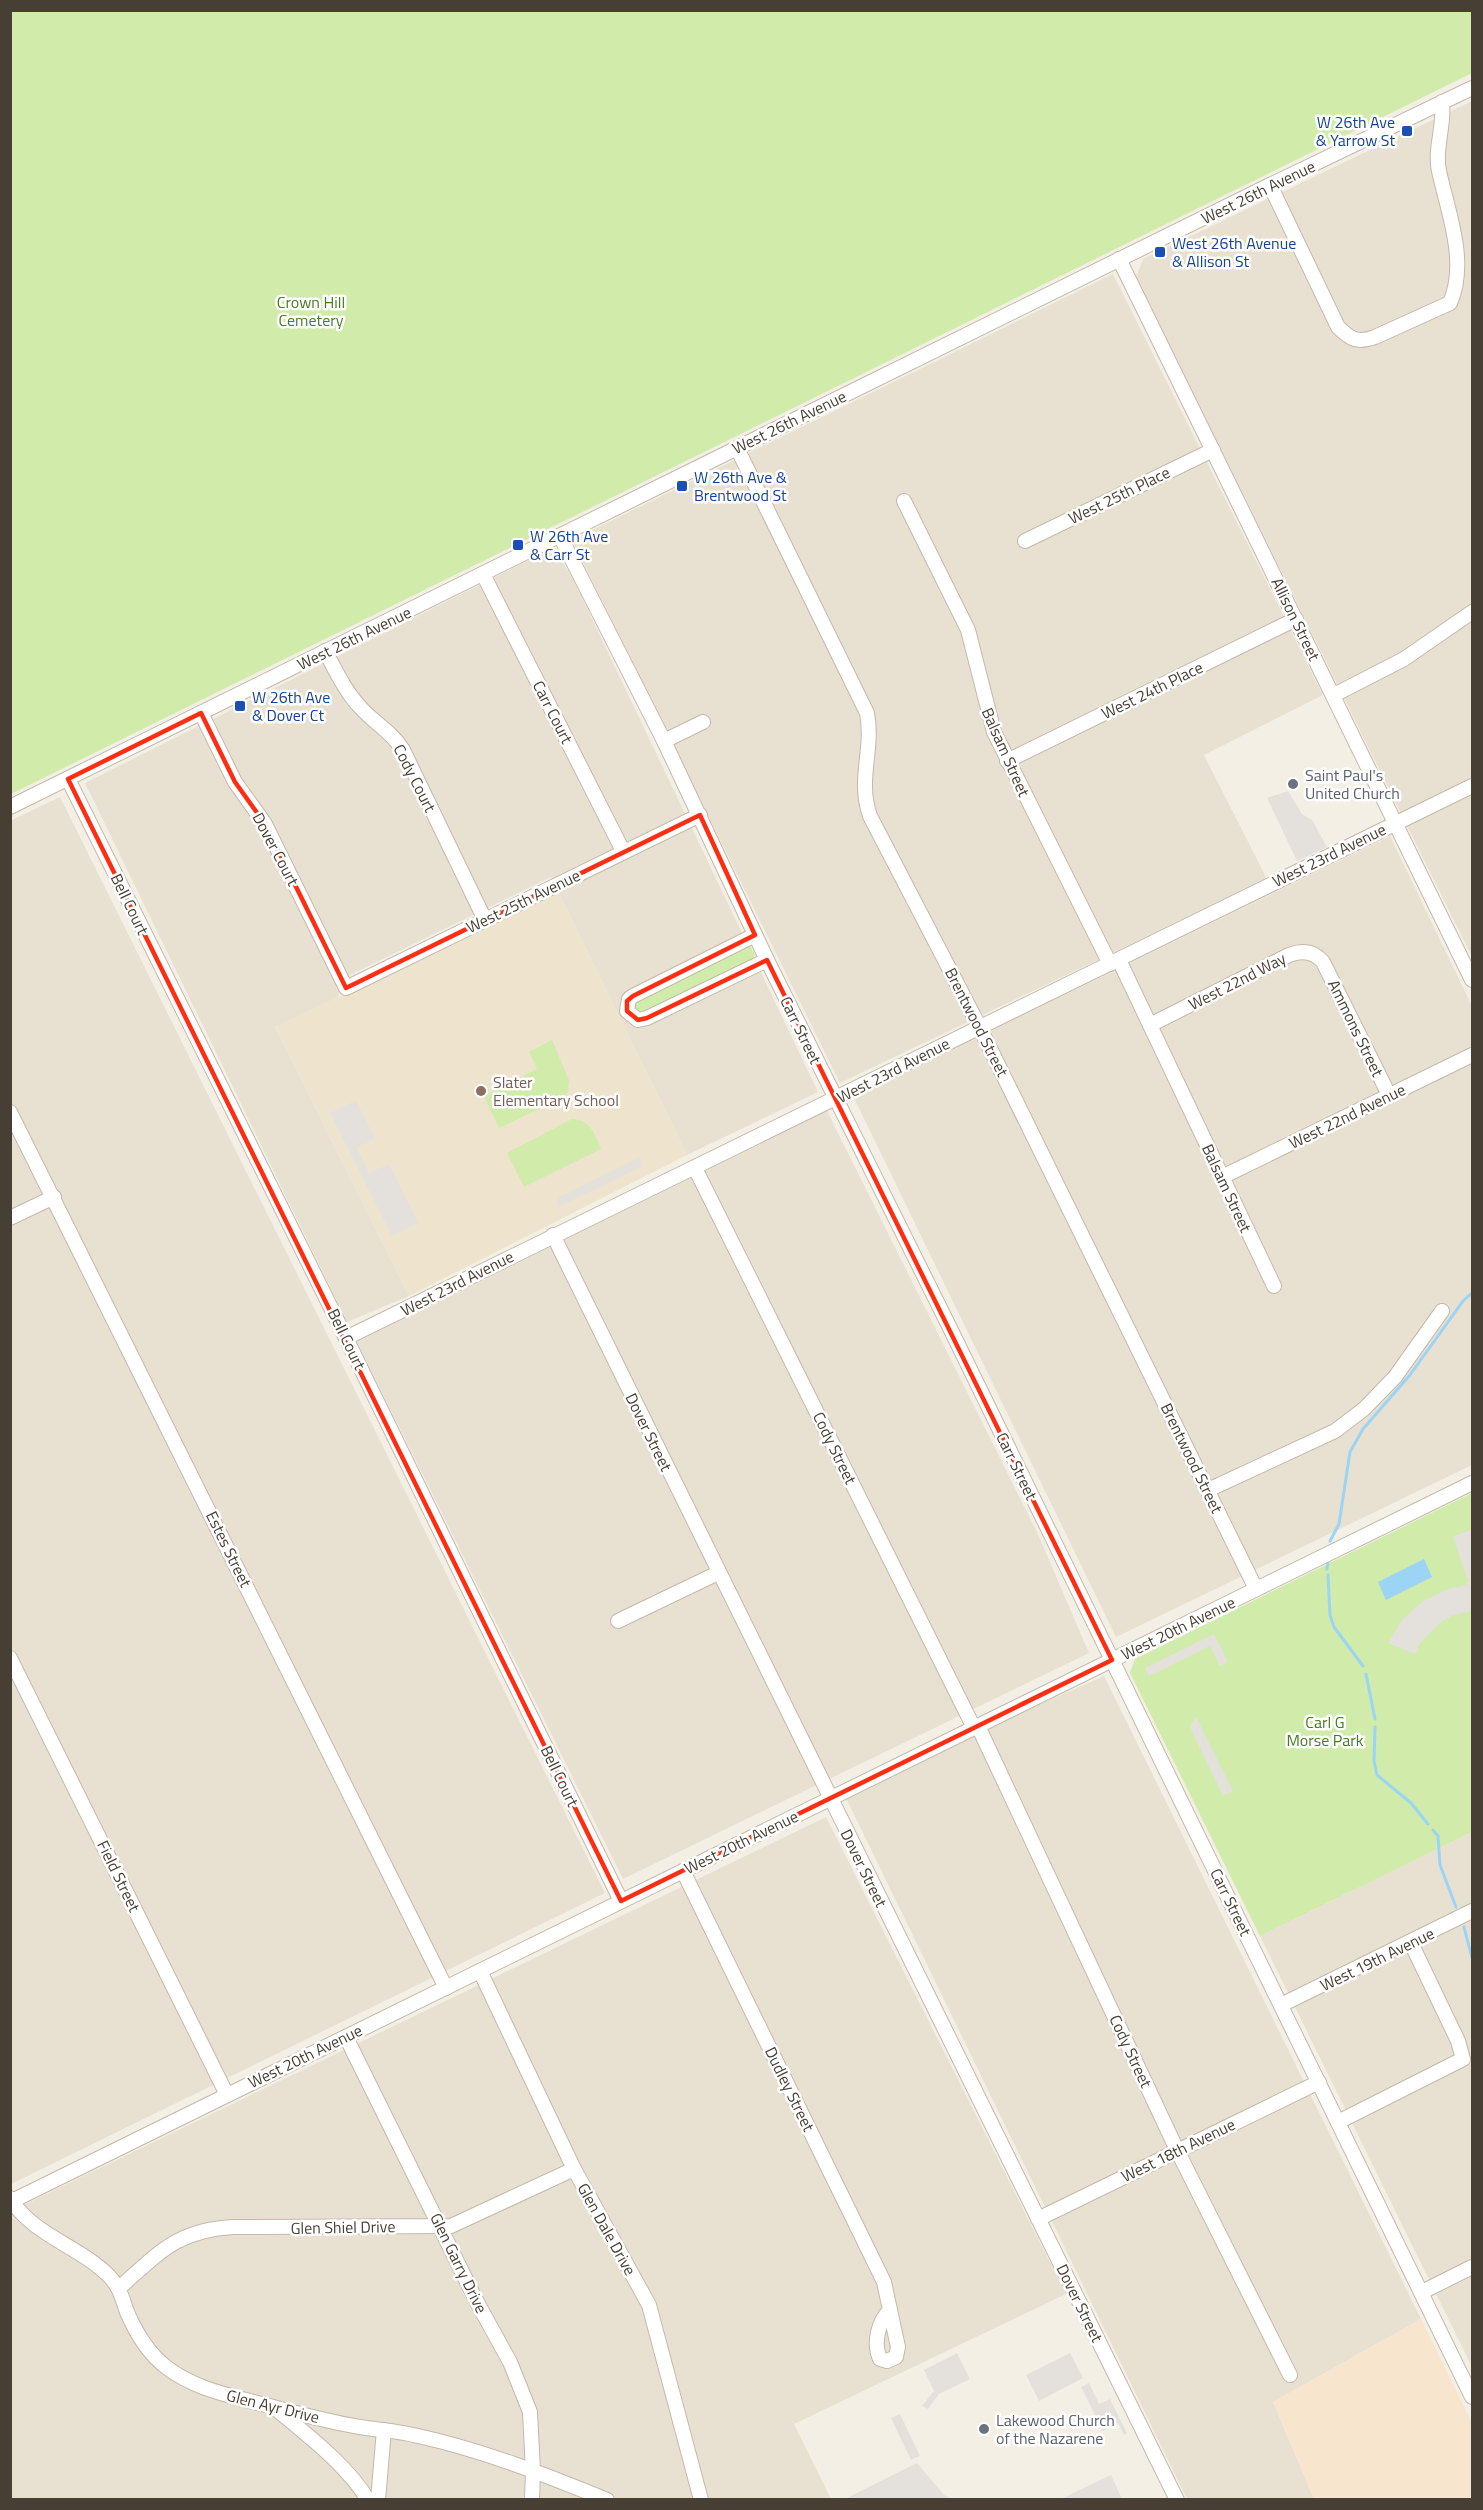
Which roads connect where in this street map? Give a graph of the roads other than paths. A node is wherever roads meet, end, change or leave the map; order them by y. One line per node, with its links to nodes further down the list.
1 (1473, 88): 2 (street, West 26th Avenue)
2 (1442, 102): 3 (street, West 26th Avenue); 3 (street)
3 (1270, 185): 4 (street, West 26th Avenue)
4 (1119, 259): 5 (street, West 26th Avenue); 6 (street, Allison Street)
5 (737, 448): 8 (street, West 26th Avenue); 33 (street, Brentwood Street)
6 (1213, 450): 9 (street, West 25th Place); 12 (street, Allison Street)
7 (904, 501): 18 (street, Balsam Street)
8 (560, 536): 10 (street, West 26th Avenue); 17 (street, Carr Street)
9 (1025, 541)
10 (483, 574): 13 (street, West 26th Avenue); 24 (street, Carr Court)
11 (1473, 612): 14 (street)
12 (1296, 619): 14 (street, Allison Street); 18 (street, West 24th Place)
13 (326, 651): 15 (street, West 26th Avenue); 25 (street, Cody Court)
14 (1334, 695): 23 (street, Allison Street)
15 (201, 713): 19 (street, West 26th Avenue); 31 (street, Dover Court)
16 (703, 722): 17 (street)
17 (664, 741): 22 (street, Carr Street)
18 (1007, 761): 28 (street, Balsam Street)
19 (68, 779): 21 (street, West 26th Avenue); 45 (street, Bell Court)
20 (1473, 786): 23 (street, West 23rd Avenue)
21 (10, 807)
22 (700, 815): 24 (street, West 25th Avenue); 26 (street, Carr Street)
23 (1395, 822): 28 (street, West 23rd Avenue); 30 (street, Allison Street)
24 (623, 851): 25 (street, West 25th Avenue)
25 (485, 920): 31 (street, West 25th Avenue)
26 (755, 935): 27 (street, Carr Street); 27 (street)
27 (767, 960): 36 (street, Carr Street)
28 (1114, 962): 32 (street, Balsam Street); 33 (street, West 23rd Avenue)
29 (1323, 962): 32 (street, West 22nd Way); 35 (street, Ammons Street)
30 (1473, 980)
31 (346, 988)
32 (1150, 1025): 39 (street, Balsam Street)
33 (979, 1026): 36 (street, West 23rd Avenue); 47 (street, Brentwood Street)
34 (1473, 1054): 35 (street, West 22nd Avenue)
35 (1389, 1095): 39 (street, West 22nd Avenue)
36 (835, 1099): 38 (street, West 23rd Avenue); 52 (street, Carr Street)
37 (10, 1112): 40 (street, Estes Street)
38 (695, 1167): 42 (street, West 23rd Avenue); 53 (street, Cody Street)
39 (1222, 1177): 43 (street, Balsam Street)
40 (54, 1197): 41 (street); 60 (street, Estes Street)
41 (10, 1218)
42 (553, 1235): 45 (street, West 23rd Avenue); 48 (street, Dover Street)
43 (1274, 1286)
44 (1442, 1311): 47 (street)
45 (346, 1338): 56 (street, Bell Court)
46 (1473, 1483): 49 (street, West 20th Avenue)
47 (1208, 1490): 49 (street, Brentwood Street)
48 (718, 1573): 50 (street); 54 (street, Dover Street)
49 (1256, 1589): 52 (street, West 20th Avenue)
50 (618, 1621)
51 (10, 1658): 64 (street, Field Street)
52 (1112, 1660): 53 (street, West 20th Avenue); 61 (street, Carr Street)
53 (976, 1727): 54 (street, West 20th Avenue); 66 (street, Cody Street)
54 (829, 1799): 55 (street, West 20th Avenue); 69 (street, Dover Street)
55 (683, 1871): 56 (street, West 20th Avenue); 74 (street, Dudley Street)
56 (621, 1901): 59 (street, West 20th Avenue)
57 (1473, 1911): 58 (street, West 19th Avenue)
58 (1411, 1943): 61 (street, West 19th Avenue); 65 (street)
59 (480, 1971): 60 (street, West 20th Avenue); 67 (street, Glen Dale Drive)
60 (446, 1988): 62 (street, West 20th Avenue)
61 (1281, 2005): 63 (street, Carr Street)
62 (346, 2037): 64 (street, West 20th Avenue); 70 (street, Glen Garry Drive)
63 (1319, 2082): 65 (street, Carr Street); 66 (street, West 18th Avenue)
64 (227, 2095): 68 (street, West 20th Avenue)
65 (1338, 2122): 73 (street, Carr Street)
66 (1177, 2150): 69 (street, West 18th Avenue); 75 (street, Cody Street)
67 (574, 2169): 70 (street, Glen Shiel Drive); 84 (street, Glen Dale Drive)
68 (11, 2200): 72 (street, Glen Ayr Drive)
69 (1038, 2219): 85 (street, Dover Street)
70 (442, 2226): 72 (street, Glen Shiel Drive); 79 (street, Glen Garry Drive)
71 (1473, 2267): 73 (street)
72 (119, 2288): 77 (street, Glen Ayr Drive)
73 (1422, 2292): 76 (street, Carr Street)
74 (890, 2310)
75 (1290, 2374)
76 (1473, 2397)
77 (274, 2408): 78 (street, Glen Ayr Drive); 80 (street)
78 (384, 2430): 79 (street, Glen Ayr Drive); 81 (street)
79 (533, 2471): 82 (street, Glen Garry Drive); 83 (street, Glen Ayr Drive)
80 (368, 2499)
81 (378, 2499)
82 (532, 2499)
83 (607, 2499)
84 (701, 2499)
85 (1178, 2499)

